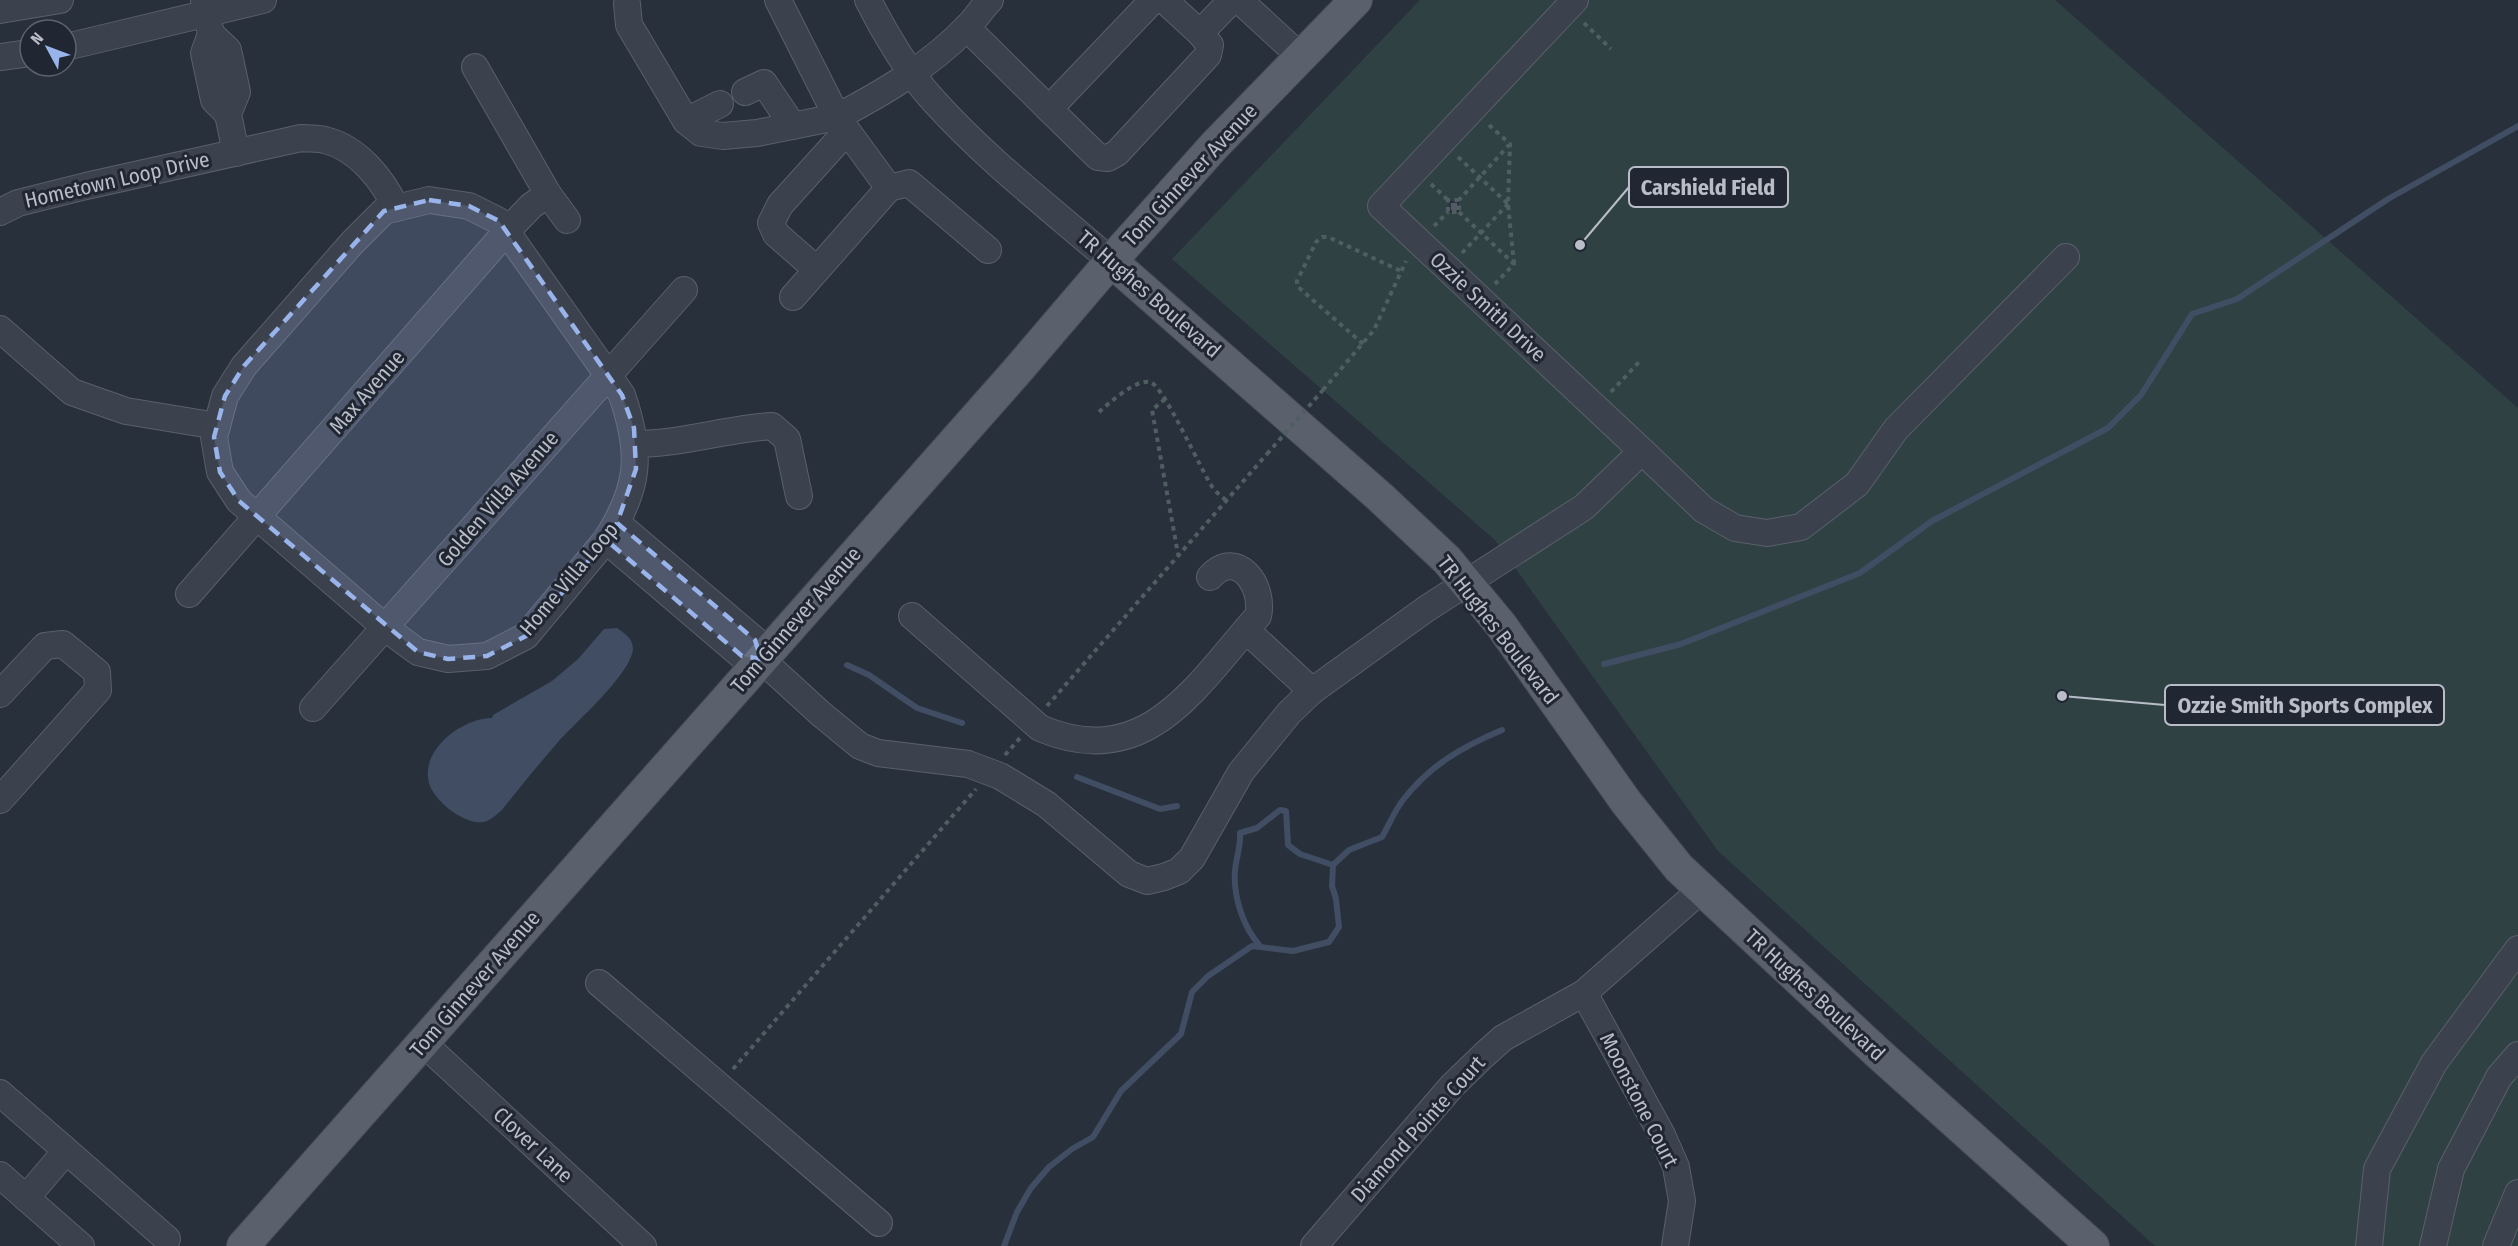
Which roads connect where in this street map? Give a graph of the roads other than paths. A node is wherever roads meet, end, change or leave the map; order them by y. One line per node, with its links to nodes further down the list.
1 (60, 0): 13 (street)
2 (263, 0): 14 (street)
3 (778, 0): 27 (street)
4 (868, 0): 22 (street, TR Hughes Boulevard)
5 (990, 0): 15 (street)
6 (1153, 0): 25 (street)
7 (1164, 0): 16 (street)
8 (1232, 0): 16 (street)
9 (1239, 0): 20 (street)
10 (1356, 0): 20 (main road, Tom Ginnever Avenue)
11 (629, 1): 26 (street)
12 (1571, 1): 46 (street, Ozzie Smith Drive)
13 (0, 10)
14 (207, 16): 17 (street); 29 (street, Hometown Loop Drive)
15 (967, 28): 22 (street); 25 (street)
16 (1200, 33): 25 (street)
17 (78, 44)
18 (18, 55): 19 (street)
19 (0, 57)
20 (1301, 57): 38 (main road, Tom Ginnever Avenue)
21 (475, 67): 31 (street)
22 (913, 72): 27 (street); 38 (street, TR Hughes Boulevard)
23 (745, 92): 28 (street)
24 (720, 104): 26 (street)
25 (1049, 109)
26 (686, 121): 28 (street)
27 (841, 125): 28 (street); 30 (street); 39 (street)
28 (793, 126)
29 (236, 153): 32 (street, Hometown Loop Drive); 33 (street, Hometown Loop Drive)
30 (889, 188): 36 (street); 39 (street)
31 (548, 194): 34 (street); 35 (street, Max Avenue)
32 (396, 208): 35 (street, Home Villa Loop); 44 (street, Home Villa Loop)
33 (0, 213)
34 (567, 220)
35 (506, 232): 43 (street, Home Villa Loop); 48 (street, Max Avenue)
36 (988, 250)
37 (2066, 256): 46 (street)
38 (1111, 261): 51 (main road, TR Hughes Boulevard); 56 (main road, Tom Ginnever Avenue)
39 (816, 269): 41 (street)
40 (684, 290): 43 (street, Golden Villa Avenue)
41 (793, 297)
42 (0, 329): 44 (street)
43 (608, 374): 45 (street, Home Villa Loop); 54 (street, Golden Villa Avenue)
44 (217, 426): 48 (street, Home Villa Loop)
45 (635, 444): 47 (street); 49 (street, Home Villa Loop)
46 (1642, 451): 51 (street)
47 (799, 496)
48 (258, 517): 52 (street, Max Avenue); 54 (street, Home Villa Loop)
49 (611, 531): 54 (street, Home Villa Loop); 56 (street)
50 (1210, 577): 55 (street)
51 (1467, 583): 57 (street); 61 (main road, TR Hughes Boulevard)
52 (189, 594)
53 (912, 616): 55 (street)
54 (385, 627): 59 (street, Golden Villa Avenue)
55 (1246, 630): 57 (street)
56 (761, 659): 57 (street); 65 (main road, Tom Ginnever Avenue)
57 (1312, 691)
58 (0, 694): 60 (street)
59 (313, 708)
60 (0, 801)
61 (1701, 890): 64 (street, Diamond Pointe Court); 79 (main road, TR Hughes Boulevard)
62 (2518, 949): 80 (street)
63 (599, 982): 72 (street)
64 (1584, 993): 77 (street, Diamond Pointe Court); 78 (street, Moonstone Court)
65 (423, 1043): 75 (main road, Tom Ginnever Avenue); 76 (street, Clover Lane)
66 (2518, 1055): 81 (street)
67 (0, 1092): 68 (street)
68 (62, 1147): 71 (street); 73 (street)
69 (0, 1175): 71 (street)
70 (2518, 1193): 82 (street)
71 (26, 1198): 74 (street)
72 (879, 1223)
73 (167, 1239)
74 (81, 1246)
75 (243, 1246)
76 (644, 1246)
77 (1314, 1246)
78 (1675, 1246)
79 (2093, 1246)
80 (2369, 1246)
81 (2433, 1246)
82 (2496, 1246)

